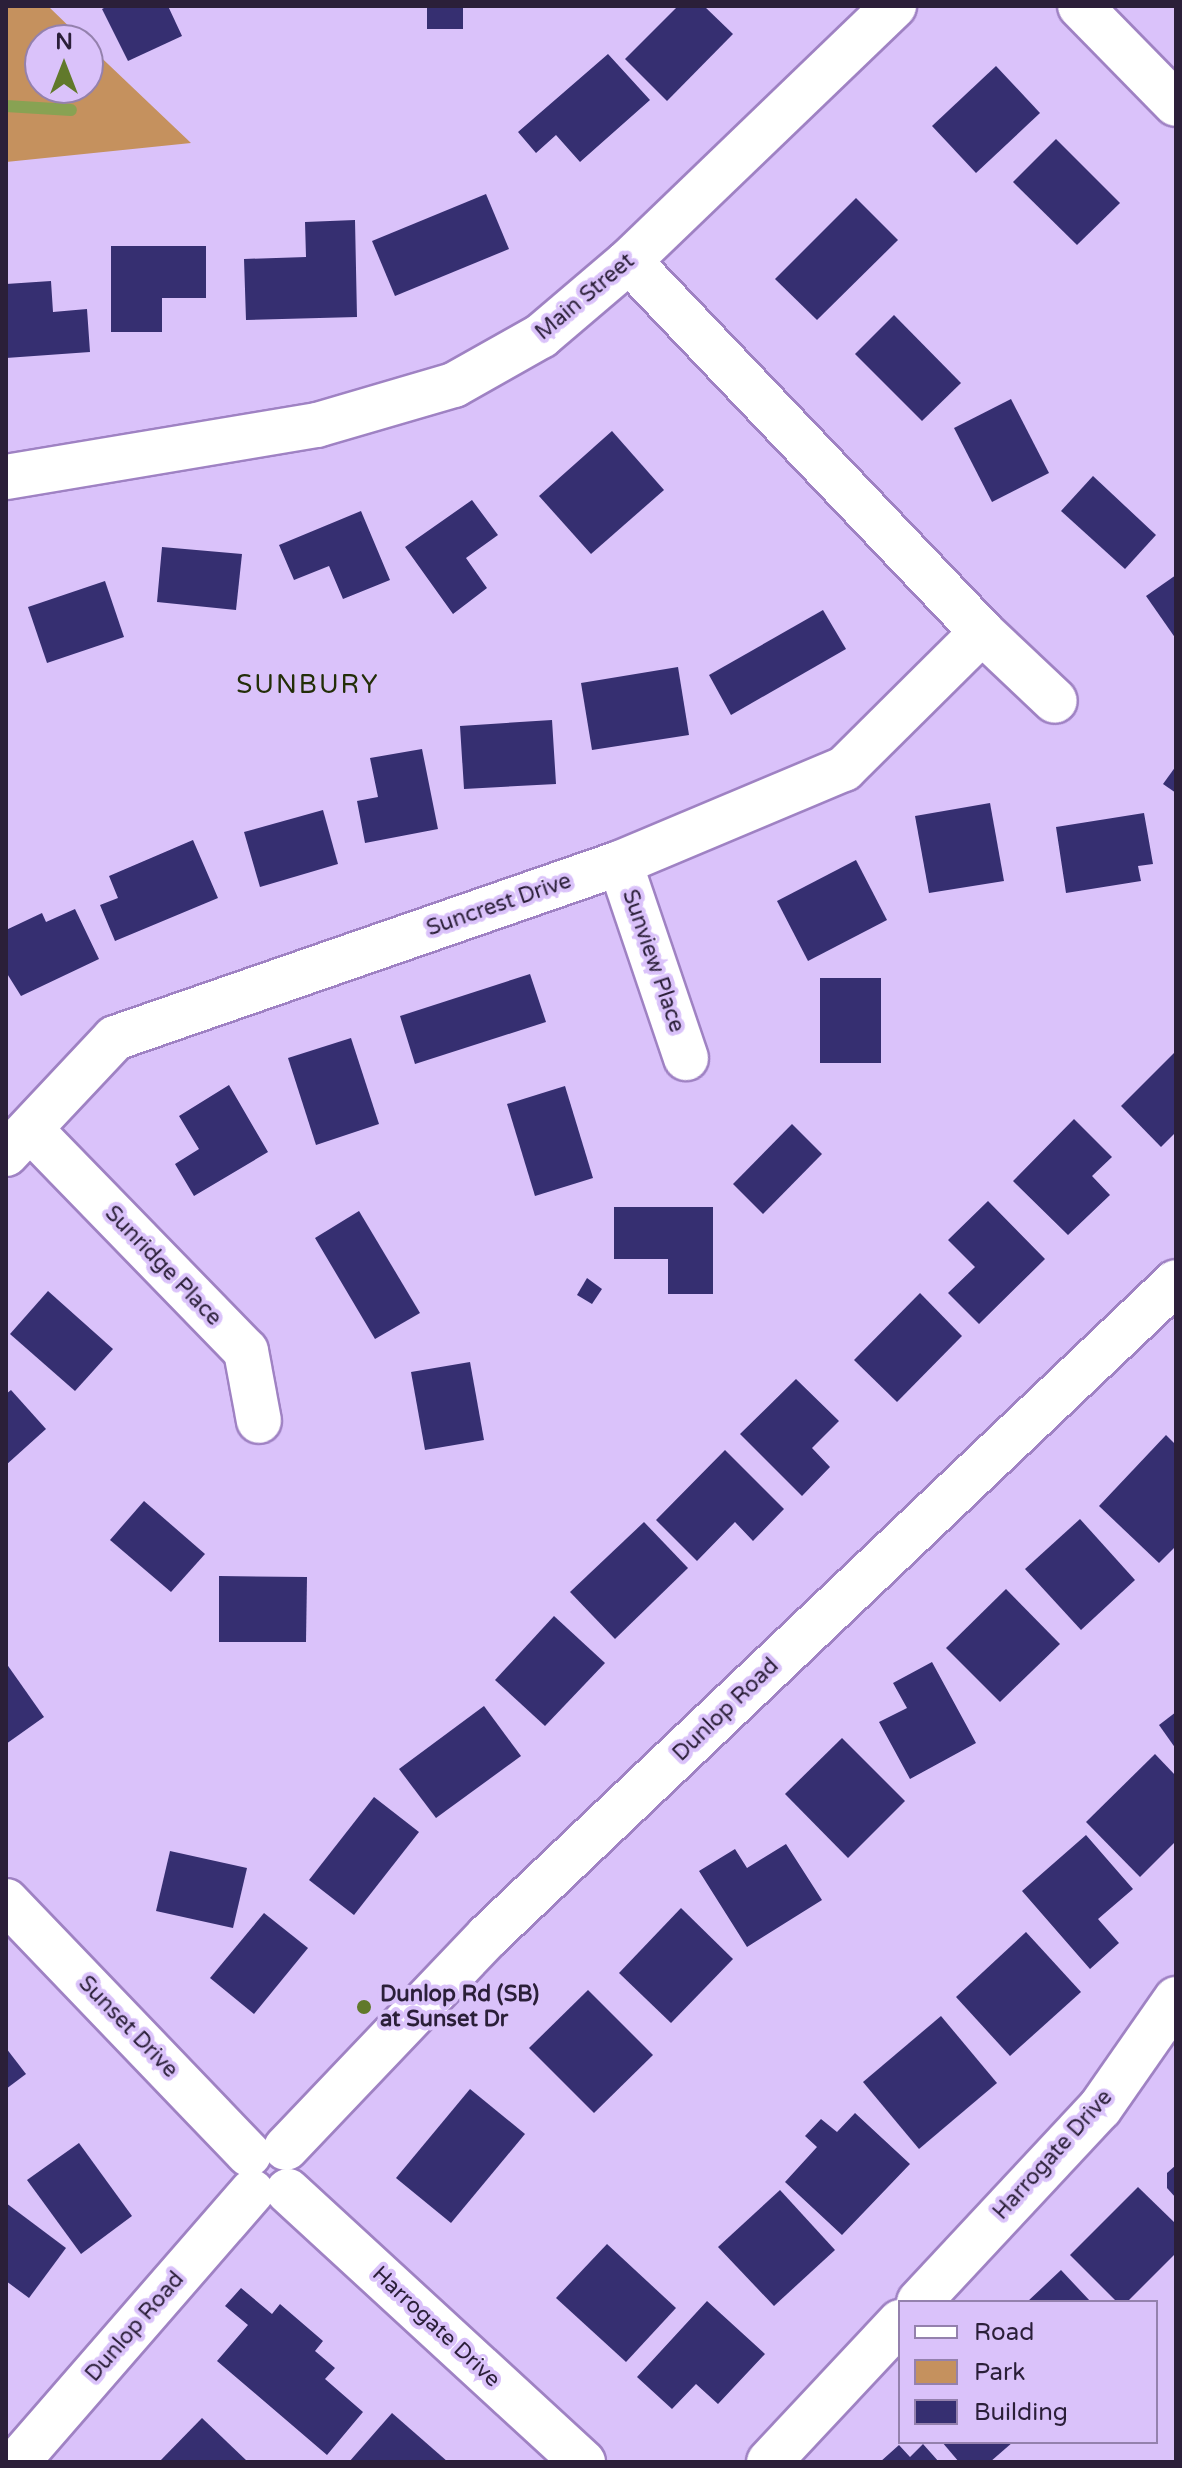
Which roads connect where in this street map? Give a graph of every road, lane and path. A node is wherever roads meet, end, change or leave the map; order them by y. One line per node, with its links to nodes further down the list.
1 (894, 6): 4 (street, Main Street)
2 (1080, 6): 3 (street)
3 (1176, 104)
4 (629, 261): 5 (street, Main Street); 6 (street)
5 (6, 477)
6 (982, 632): 7 (street); 8 (street, Suncrest Drive)
7 (1055, 701)
8 (620, 863): 9 (street, Sunview Place); 10 (street, Suncrest Drive)
9 (686, 1058)
10 (18, 1142): 12 (street, Sunridge Place)
11 (1176, 1282): 15 (street, Dunlop Road)
12 (259, 1421)
13 (6, 1901): 15 (street, Sunset Drive)
14 (1176, 1999): 16 (street, Harrogate Drive)
15 (269, 2171): 18 (street, Dunlop Road); 19 (street, Harrogate Drive)
16 (921, 2300)
17 (898, 2324): 20 (street)
18 (17, 2462)
19 (583, 2462)
20 (769, 2462)

